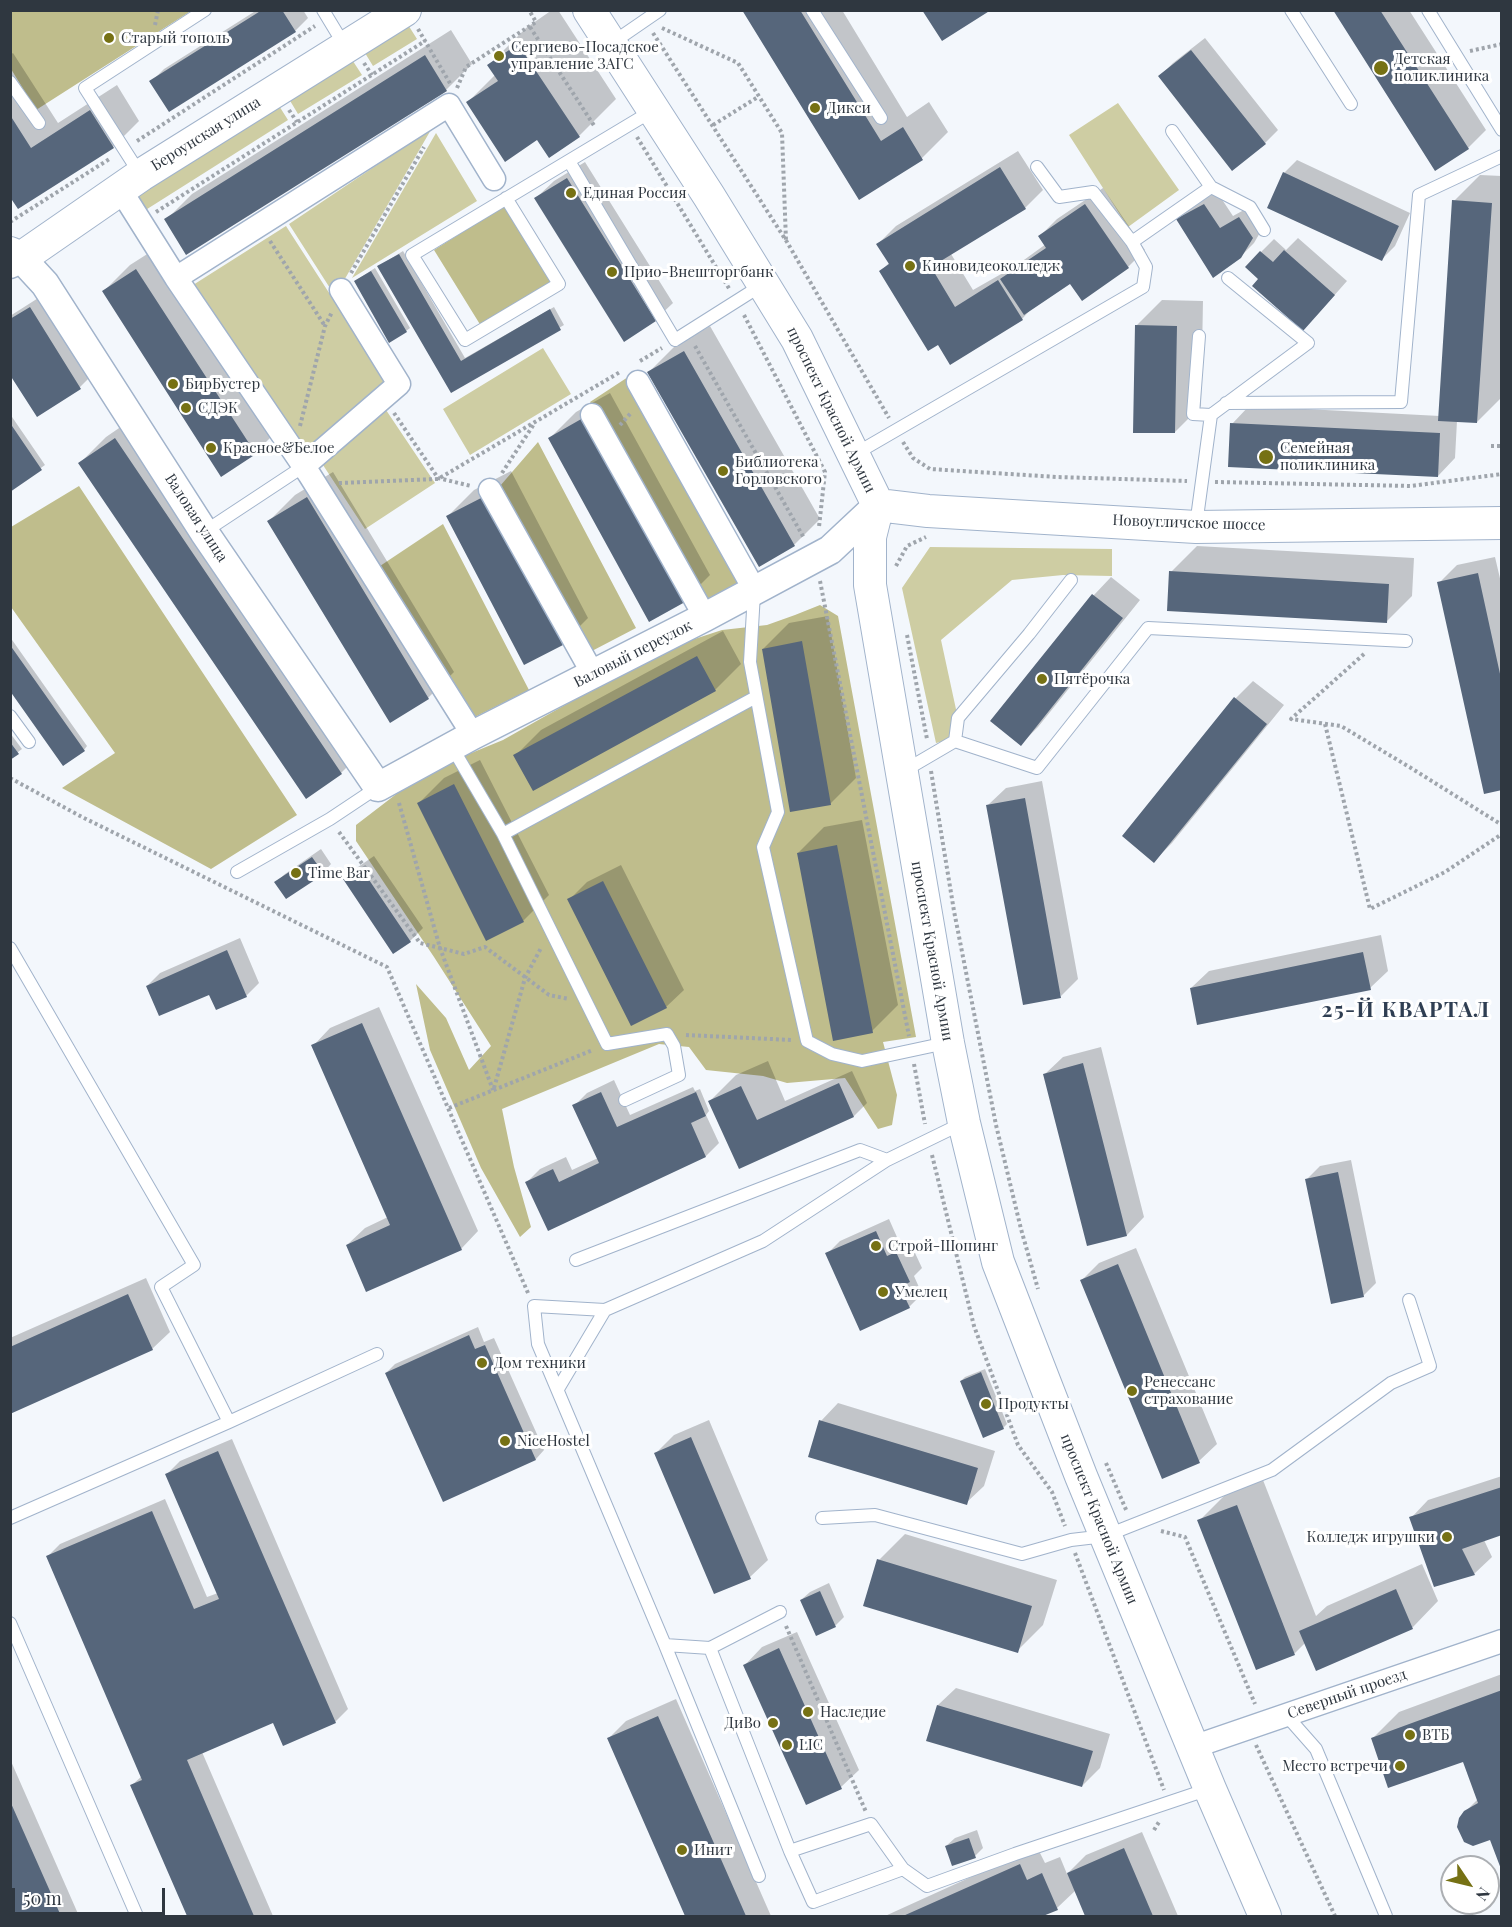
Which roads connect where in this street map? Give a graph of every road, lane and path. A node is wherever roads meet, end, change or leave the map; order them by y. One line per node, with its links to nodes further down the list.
1 (205, 10): 28 (lane)
2 (529, 10): 11 (path)
3 (589, 10): 13 (main road, проспект Красной Армии)
4 (660, 10): 10 (lane)
5 (812, 10): 21 (lane)
6 (1291, 10): 19 (lane)
7 (1428, 10): 16 (lane)
8 (325, 14): 15 (lane); 28 (path)
9 (410, 18): 12 (path); 15 (main road, Бероунская улица)
10 (645, 21): 13 (lane); 18 (path)
11 (530, 27): 12 (path); 26 (path)
12 (425, 41): 37 (path)
13 (611, 43): 20 (main road, проспект Красной Армии)
14 (1502, 44): 16 (path)
15 (345, 48): 33 (main road, Бероунская улица)
16 (1455, 54): 25 (lane)
17 (10, 82): 22 (lane)
18 (758, 97): 23 (path); 40 (path)
19 (1351, 104)
20 (641, 117): 26 (lane); 45 (main road, проспект Красной Армии); 47 (path)
21 (881, 118)
22 (39, 123)
23 (712, 125)
24 (1172, 130): 34 (lane)
25 (1502, 130)
26 (603, 140): 30 (lane)
27 (425, 146): 46 (path)
28 (124, 149): 33 (lane); 36 (path)
29 (1502, 156): 53 (lane)
30 (569, 161): 35 (lane); 50 (lane)
31 (1038, 166): 41 (lane)
32 (494, 179): 38 (street)
33 (130, 182): 37 (street); 42 (main road, Бероунская улица)
34 (1211, 187): 39 (lane); 41 (lane)
35 (506, 198): 35 (lane)
36 (10, 222)
37 (141, 222): 43 (street)
38 (260, 225): 43 (street); 48 (path)
39 (1264, 230)
40 (786, 242)
41 (1132, 242): 60 (lane)
42 (14, 258): 66 (street, Валовая улица)
43 (176, 278): 61 (street)
44 (1228, 278): 53 (lane)
45 (763, 285): 47 (lane); 60 (main road, проспект Красной Армии)
46 (342, 290): 48 (path); 52 (street)
47 (737, 301): 50 (lane); 68 (path)
48 (325, 326): 61 (path)
49 (1199, 336): 55 (lane)
50 (675, 340): 51 (path)
51 (636, 378): 56 (path); 57 (path); 71 (street)
52 (384, 397): 61 (street); 62 (path)
53 (1226, 404): 55 (lane)
54 (592, 415): 57 (street)
55 (1211, 415): 65 (lane)
56 (537, 421): 61 (path); 62 (path)
57 (606, 438): 72 (street)
58 (1491, 446): 59 (path)
59 (1502, 446)
60 (854, 455): 63 (main road, проспект Красной Армии)
61 (309, 475): 66 (lane); 80 (street)
62 (490, 490): 76 (street)
63 (878, 505): 65 (main road, Новоугличское шоссе); 68 (street, Валовый переулок); 84 (main road, проспект Красной Армии)
64 (1502, 523): 65 (main road, Новоугличское шоссе)
65 (1196, 526)
66 (204, 532): 86 (street, Валовая улица)
67 (926, 537): 69 (path)
68 (815, 558): 71 (street, Валовый переулок)
69 (894, 570)
70 (1071, 580): 81 (lane)
71 (754, 589): 72 (street, Валовый переулок); 77 (lane)
72 (705, 617): 76 (street, Валовый переулок)
73 (905, 625): 83 (path)
74 (1380, 639): 75 (lane); 79 (path); 81 (lane)
75 (1406, 641)
76 (592, 674): 80 (street, Валовый переулок)
77 (756, 697): 89 (lane); 98 (lane)
78 (10, 716): 82 (lane)
79 (1325, 724): 88 (path); 90 (path)
80 (462, 741): 86 (street, Валовый переулок); 89 (lane)
81 (955, 741): 83 (lane)
82 (28, 742)
83 (929, 756): 84 (lane); 107 (path)
84 (901, 773): 99 (main road, проспект Красной Армии)
85 (10, 778): 103 (path)
86 (385, 783): 87 (lane); 94 (path)
87 (330, 819): 91 (lane); 94 (path)
88 (1502, 825)
89 (503, 834): 92 (lane)
90 (1502, 834)
91 (237, 872)
92 (550, 932): 95 (path); 96 (lane)
93 (10, 948): 113 (lane)
94 (440, 948): 95 (path); 101 (path)
95 (525, 978): 96 (path); 101 (path)
96 (588, 1002): 100 (lane)
97 (667, 1034): 98 (path); 100 (lane); 102 (lane)
98 (807, 1041): 99 (lane)
99 (948, 1043): 104 (main road, проспект Красной Армии)
100 (607, 1044): 101 (path)
101 (493, 1090): 103 (path)
102 (625, 1100)
103 (449, 1108): 109 (path)
104 (964, 1123): 105 (lane); 117 (main road, проспект Красной Армии)
105 (887, 1160): 106 (lane); 110 (lane)
106 (576, 1260)
107 (1038, 1290)
108 (1409, 1300): 117 (lane)
109 (534, 1306): 110 (lane); 112 (lane)
110 (605, 1310): 112 (lane)
111 (377, 1354): 113 (lane)
112 (558, 1389): 121 (lane)
113 (229, 1422): 115 (lane)
114 (1104, 1459): 117 (path)
115 (10, 1518)
116 (822, 1518): 117 (lane)
117 (1119, 1530): 124 (path); 125 (main road, проспект Красной Армии)
118 (780, 1612): 122 (lane); 127 (path)
119 (10, 1623): 131 (lane)
120 (1502, 1641): 123 (street, Северный проезд)
121 (665, 1645): 122 (lane); 130 (lane)
122 (710, 1648): 128 (lane)
123 (1286, 1715): 124 (street, Северный проезд); 134 (lane)
124 (1263, 1722): 125 (street, Северный проезд); 133 (path)
125 (1194, 1747): 126 (main road, проспект Красной Армии)
126 (1210, 1789): 129 (lane); 132 (main road, проспект Красной Армии)
127 (871, 1824): 128 (lane); 129 (lane)
128 (790, 1851): 129 (lane)
129 (903, 1869)
130 (759, 1876)
131 (137, 1917)
132 (1265, 1917)
133 (1335, 1917)
134 (1386, 1917)

